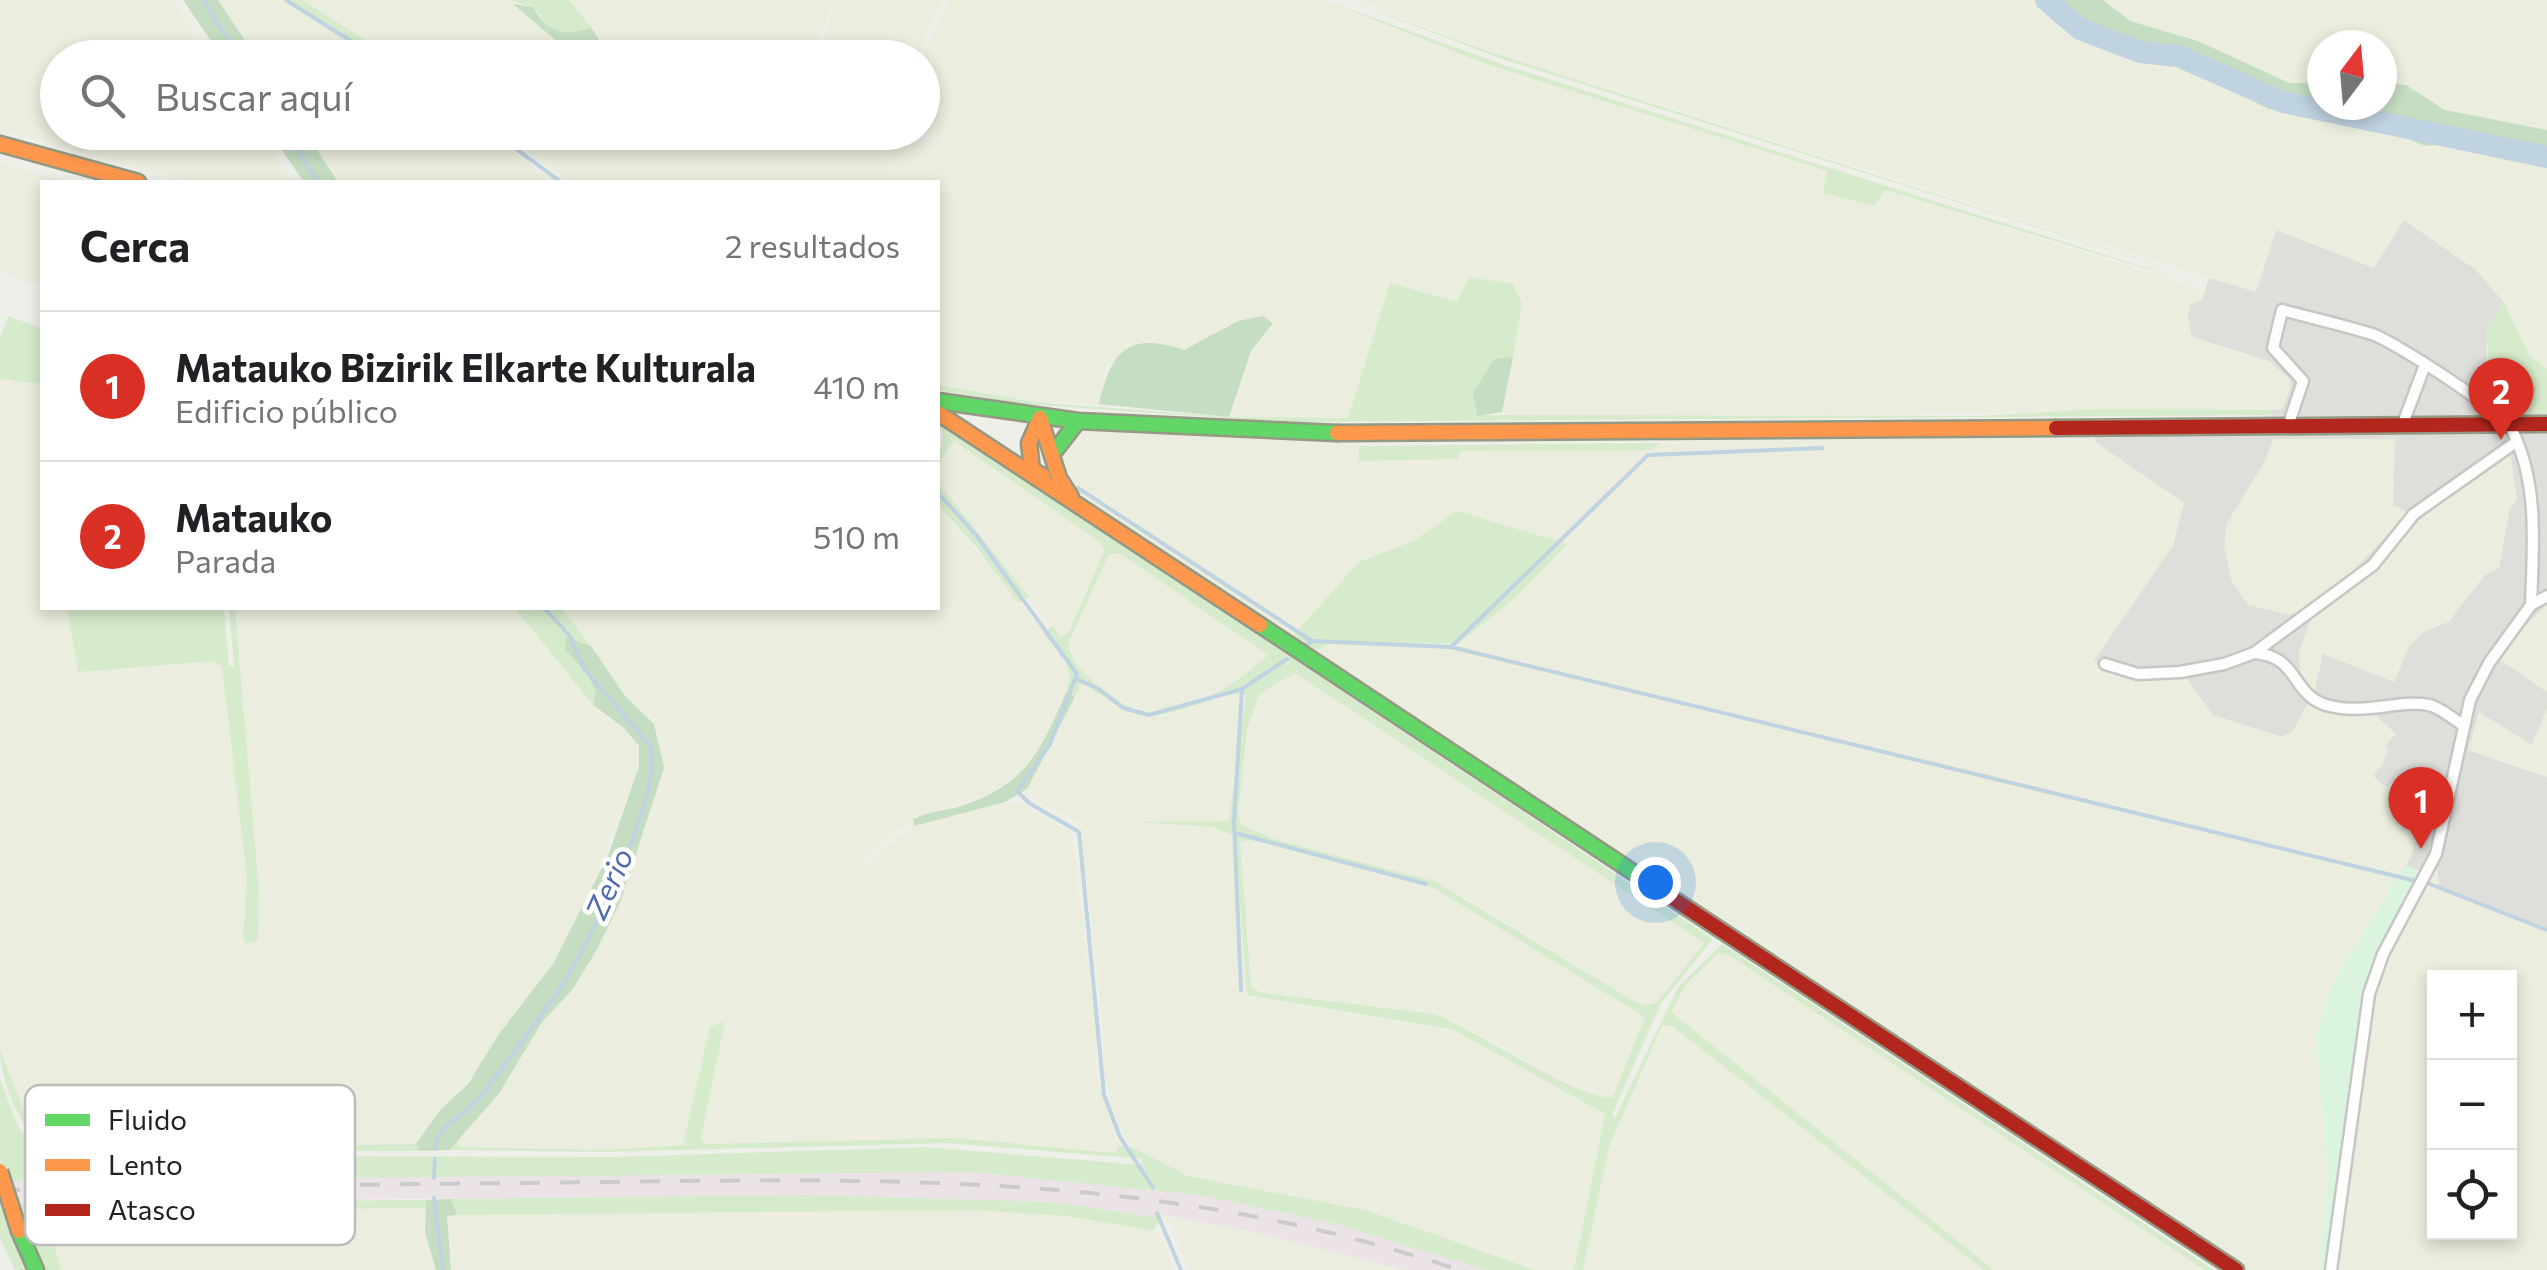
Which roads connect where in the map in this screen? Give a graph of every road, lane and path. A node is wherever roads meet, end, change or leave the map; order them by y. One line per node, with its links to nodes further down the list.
1 (0, 144): 2 (street)
2 (131, 180)
3 (2425, 366): 9 (street); 10 (street); 11 (street)
4 (940, 401): 6 (street)
5 (940, 414): 15 (street)
6 (1040, 418): 7 (street); 13 (street); 15 (street)
7 (1078, 421): 10 (street); 13 (street)
8 (2547, 424): 9 (street)
9 (2510, 425): 11 (street); 12 (street)
10 (2288, 426): 11 (street)
11 (2402, 426)
12 (2516, 442): 18 (street); 19 (street)
13 (1054, 452): 14 (street)
14 (1053, 469): 15 (street); 16 (street)
15 (1035, 476): 16 (street)
16 (1082, 508): 26 (street)
17 (2547, 596): 18 (street)
18 (2531, 605): 21 (street)
19 (2254, 653): 20 (street); 21 (street)
20 (2104, 664)
21 (2463, 724): 27 (street)
22 (0, 1171): 23 (street, bridge)
23 (25, 1245)
24 (25, 1245): 25 (street, bridge)
25 (36, 1270)
26 (2236, 1270)
27 (2331, 1270)

